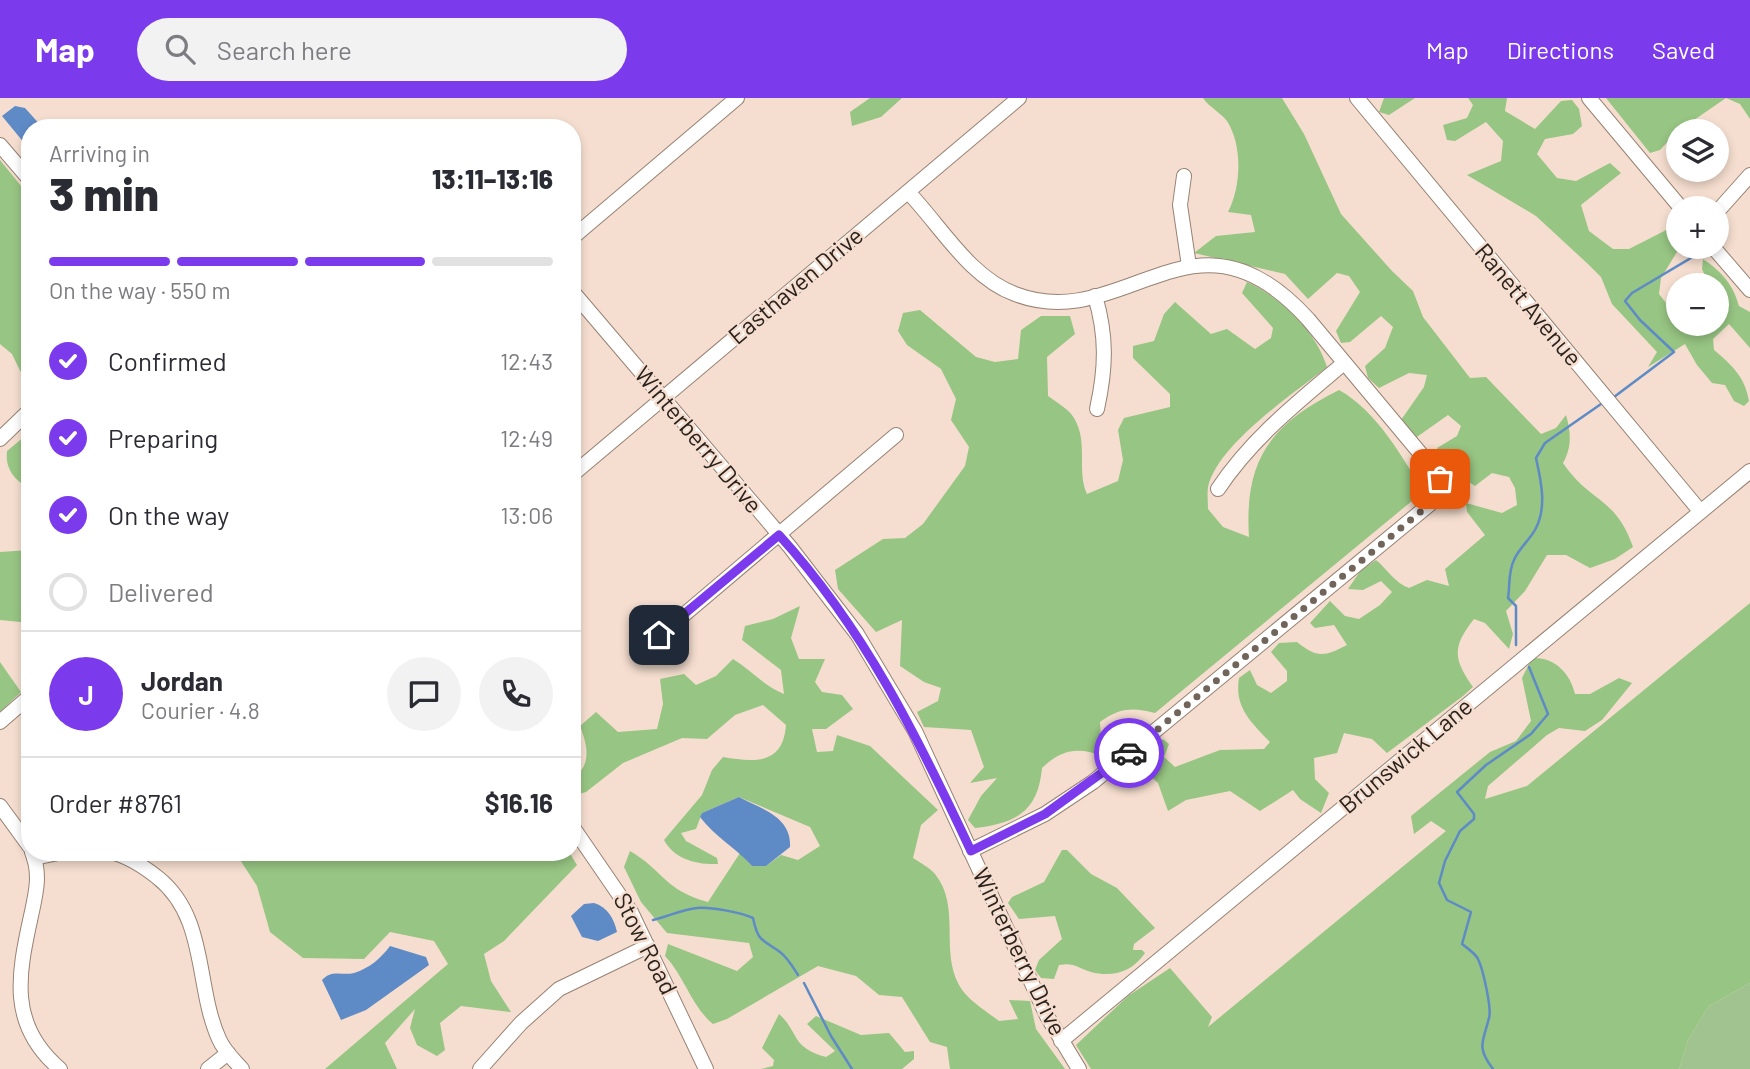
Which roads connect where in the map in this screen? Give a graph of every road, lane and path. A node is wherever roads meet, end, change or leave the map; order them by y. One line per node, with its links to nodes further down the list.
1 (737, 98): 12 (street)
2 (1019, 98): 9 (street, Easthaven Drive)
3 (1357, 98): 27 (street, Ranett Avenue)
4 (1589, 98): 10 (street)
5 (0, 145): 6 (street)
6 (21, 170)
7 (1750, 175): 11 (street)
8 (1184, 176): 14 (street)
9 (908, 192): 16 (street); 19 (street, Easthaven Drive)
10 (1671, 196)
11 (1729, 199)
12 (581, 230)
13 (1723, 259): 15 (street)
14 (1189, 266): 16 (street); 18 (street)
15 (1750, 290)
16 (1095, 296): 20 (street)
17 (581, 302): 19 (street, Winterberry Drive)
18 (1344, 363): 26 (street); 35 (street)
19 (663, 398): 24 (street, Easthaven Drive); 28 (street, Winterberry Drive)
20 (1097, 409)
21 (21, 419): 23 (street)
22 (896, 435): 28 (street)
23 (0, 439)
24 (581, 467)
25 (1750, 471): 27 (street, Brunswick Lane)
26 (1218, 489)
27 (1700, 511): 39 (street, Brunswick Lane)
28 (779, 535): 29 (street); 35 (street, Winterberry Drive)
29 (640, 652)
30 (21, 704): 31 (street)
31 (0, 722)
32 (0, 806): 33 (street)
33 (21, 836)
34 (581, 838): 38 (street, Stow Road)
35 (971, 851): 39 (street, Winterberry Drive)
36 (34, 861): 41 (street)
37 (132, 861): 40 (street)
38 (648, 946): 44 (street); 45 (street, Stow Road)
39 (1061, 1041): 46 (street, Winterberry Drive)
40 (228, 1053): 42 (street); 43 (street)
41 (60, 1069)
42 (208, 1069)
43 (242, 1069)
44 (480, 1069)
45 (706, 1069)
46 (1079, 1069)

